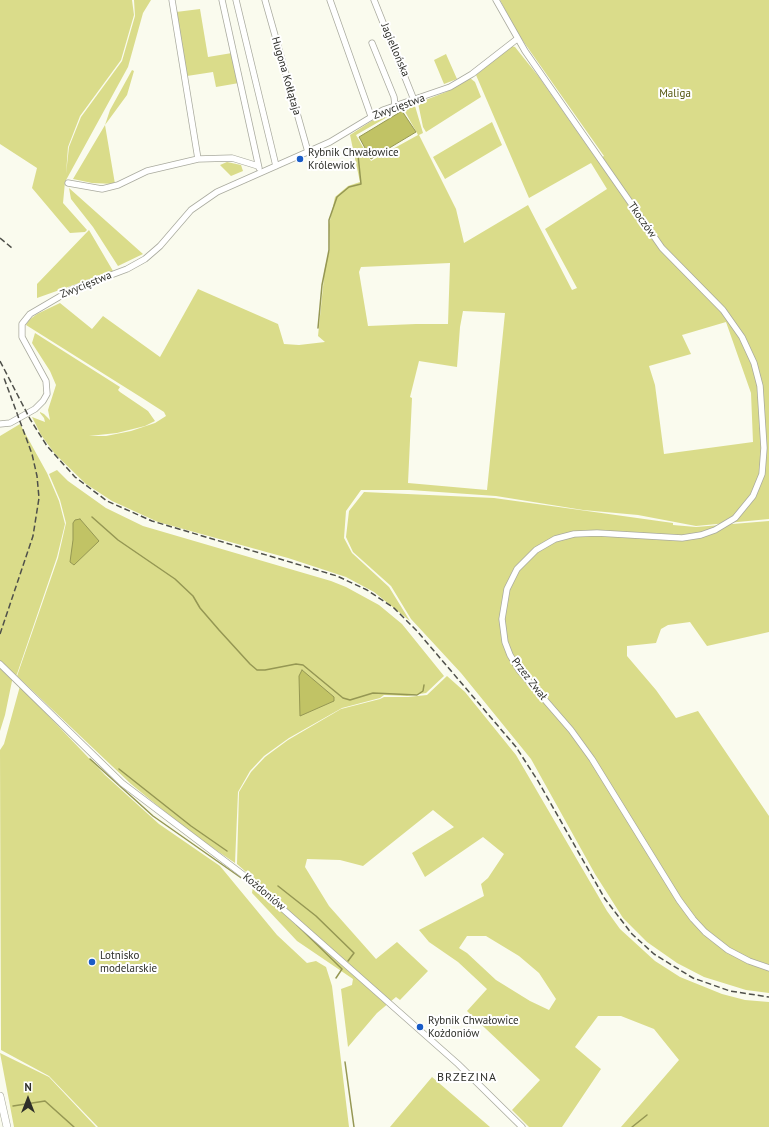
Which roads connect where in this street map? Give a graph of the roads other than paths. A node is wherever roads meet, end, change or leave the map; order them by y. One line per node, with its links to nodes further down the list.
1 (172, 0): 14 (street)
2 (222, 0): 15 (street)
3 (236, 0): 16 (street)
4 (265, 0): 13 (street, Hugona Kołłątaja)
5 (330, 0): 12 (street)
6 (374, 0): 10 (street, Jagiellońska)
7 (496, 0): 8 (street, Tkoczów)
8 (517, 39): 10 (street, Zwycięstwa); 20 (street, Tkoczów)
9 (372, 43): 11 (street)
10 (414, 100): 11 (street, Zwycięstwa)
11 (395, 105): 12 (street, Zwycięstwa)
12 (372, 116): 13 (street, Zwycięstwa)
13 (308, 152): 16 (street, Zwycięstwa)
14 (198, 159): 15 (street); 18 (street)
15 (258, 166): 17 (street)
16 (276, 166): 17 (street, Zwycięstwa)
17 (260, 172): 19 (street, Zwycięstwa)
18 (68, 183)
19 (0, 424)
20 (766, 444): 22 (street, Przez Zwał)
21 (769, 459): 22 (street)
22 (762, 471): 24 (street, Przez Zwał)
23 (0, 664): 27 (street, Kożdoniów)
24 (769, 968)
25 (0, 1096): 26 (main road)
26 (7, 1127)
27 (522, 1127)

